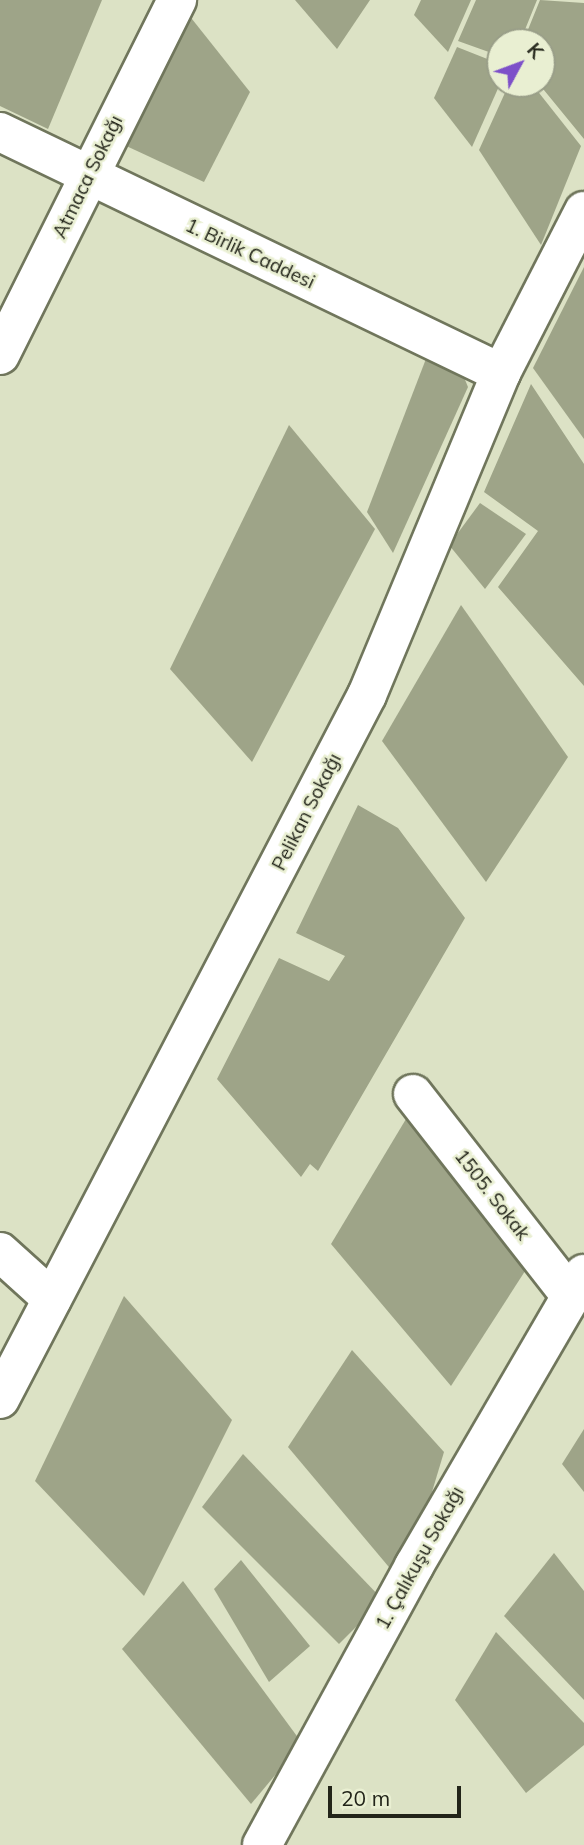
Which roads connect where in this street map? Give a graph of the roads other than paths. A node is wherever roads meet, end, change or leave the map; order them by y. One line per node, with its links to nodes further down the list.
1 (177, 0): 3 (street, Atmaca Sokağı)
2 (0, 132): 3 (street, 1. Birlik Caddesi)
3 (87, 178): 5 (street, Atmaca Sokağı); 6 (street, 1. Birlik Caddesi)
4 (584, 211): 6 (street, Pelikan Sokağı)
5 (0, 355)
6 (501, 373): 10 (street, Pelikan Sokağı)
7 (413, 1094): 9 (street, 1505. Sokak)
8 (0, 1252): 10 (street)
9 (577, 1285): 12 (street, 1. Çalıkuşu Sokağı)
10 (52, 1299): 11 (street, Pelikan Sokağı)
11 (0, 1399)
12 (262, 1845)

